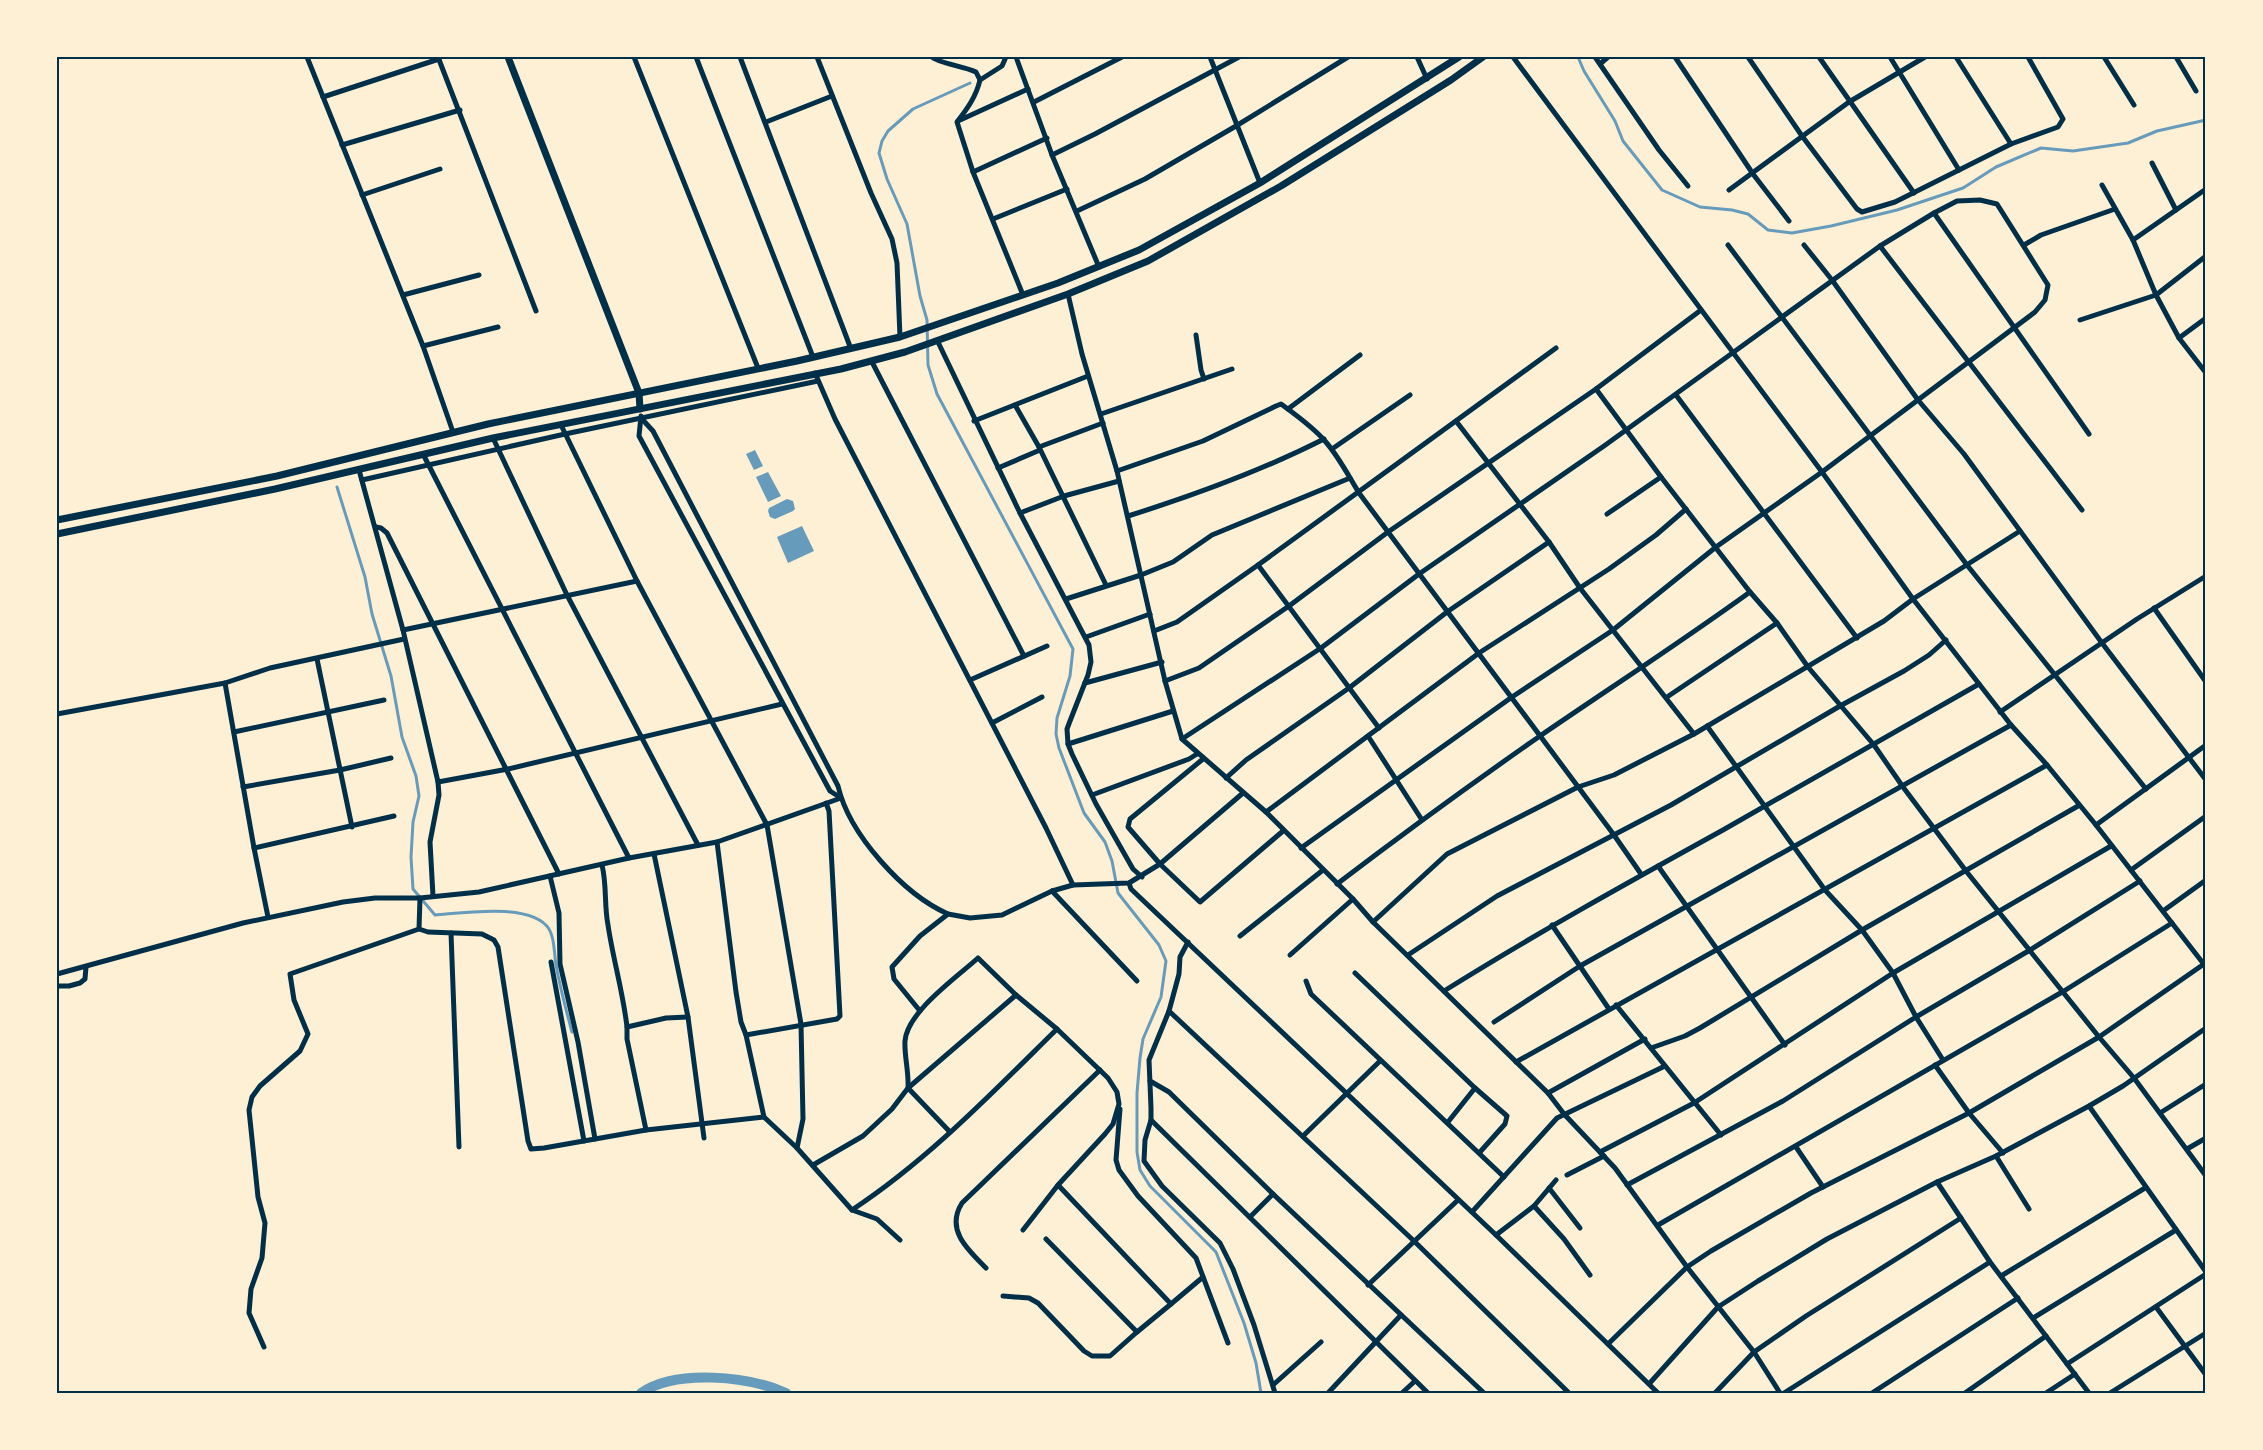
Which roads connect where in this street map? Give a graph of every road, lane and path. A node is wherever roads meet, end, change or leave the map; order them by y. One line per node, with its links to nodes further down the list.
1 (307, 57): 38 (street)
2 (508, 57): 109 (street)
3 (634, 57): 102 (street)
4 (696, 57): 99 (street)
5 (740, 57): 43 (street)
6 (817, 57): 37 (street)
7 (932, 57): 34 (street)
8 (1006, 57): 34 (street)
9 (1016, 57): 35 (street)
10 (1122, 57): 39 (street)
11 (1210, 57): 31 (street)
12 (1239, 57): 31 (street)
13 (1348, 57): 45 (street)
14 (1417, 57): 33 (street)
15 (1459, 57): 33 (street)
16 (1483, 57): 79 (street)
17 (1513, 57): 83 (street)
18 (1595, 57): 30 (street)
19 (1608, 57): 30 (street)
20 (1675, 57): 55 (street)
21 (1748, 57): 46 (street)
22 (1819, 57): 40 (street)
23 (1890, 57): 32 (street)
24 (1925, 57): 32 (street)
25 (1956, 57): 48 (street)
26 (2028, 57): 48 (street)
27 (2104, 57): 41 (street)
28 (2176, 57): 36 (street)
29 (438, 58): 38 (street); 42 (street)
30 (1600, 64): 58 (street)
31 (1216, 71): 45 (street); 50 (street)
32 (1900, 72): 40 (street); 53 (street)
33 (1427, 79): 56 (street)
34 (980, 80): 44 (street)
35 (1028, 89): 39 (street); 44 (street)
36 (2196, 91)
37 (832, 96): 43 (street); 91 (street)
38 (323, 98): 49 (street)
39 (1034, 102): 47 (street)
40 (1849, 102): 46 (street); 62 (street)
41 (2134, 105)
42 (459, 110): 49 (street); 84 (street)
43 (766, 122): 96 (street)
44 (957, 122): 54 (street)
45 (1236, 126): 56 (street); 66 (street)
46 (1802, 136): 55 (street); 62 (street)
47 (1047, 138): 50 (street); 54 (street)
48 (2011, 144): 53 (street)
49 (342, 145): 63 (street)
50 (1053, 155): 59 (street)
51 (2152, 164): 65 (street)
52 (440, 169): 63 (street)
53 (1959, 170): 62 (street)
54 (973, 172): 68 (street)
55 (1753, 174): 61 (street); 69 (street)
56 (1260, 183): 76 (street)
57 (2102, 185): 64 (street)
58 (1688, 186)
59 (1067, 189): 66 (street); 68 (street)
60 (2206, 189): 65 (street)
61 (1729, 190)
62 (1914, 193)
63 (362, 195): 80 (street)
64 (2115, 209): 70 (street); 73 (street)
65 (2176, 210): 70 (street)
66 (1077, 211): 76 (street)
67 (1934, 213): 73 (street); 74 (street); 89 (street)
68 (993, 219): 81 (street)
69 (1789, 221)
70 (2133, 240): 82 (street)
71 (1804, 244): 78 (street)
72 (1728, 245): 85 (street)
73 (2024, 245): 89 (street)
74 (1880, 246): 78 (street); 101 (street)
75 (2206, 256): 82 (street)
76 (1099, 267): 81 (street)
77 (479, 275): 80 (street)
78 (1832, 280): 85 (street); 112 (street)
79 (1068, 294): 93 (street); 105 (street)
80 (403, 295): 94 (street)
81 (1023, 295): 91 (street)
82 (2156, 295): 87 (street); 92 (street)
83 (1701, 310): 97 (street); 108 (street)
84 (536, 311)
85 (1783, 318): 97 (street); 126 (street)
86 (2206, 318): 92 (street)
87 (2080, 320)
88 (498, 327): 94 (street)
89 (2016, 328): 101 (street); 125 (street)
90 (1196, 335): 107 (street)
91 (903, 336): 96 (street)
92 (2179, 338): 104 (street)
93 (934, 341): 100 (street); 118 (street)
94 (423, 346): 123 (street)
95 (1556, 348): 119 (street)
96 (851, 349): 99 (street)
97 (1732, 352): 111 (street); 138 (street)
98 (1360, 355): 115 (street)
99 (813, 357): 102 (street)
100 (872, 362): 106 (street); 189 (street)
101 (1968, 362): 112 (street); 147 (street)
102 (758, 368): 109 (street)
103 (1232, 369): 107 (street)
104 (2206, 373)
105 (1088, 376): 113 (street); 116 (street)
106 (816, 377): 114 (street); 117 (street); 195 (street)
107 (1204, 379): 116 (street)
108 (1596, 389): 122 (street); 134 (street)
109 (639, 393): 114 (street); 123 (street)
110 (1410, 395): 131 (street)
111 (1676, 395): 122 (street); 149 (street)
112 (1918, 400): 126 (street); 154 (street)
113 (1015, 405): 118 (street); 130 (street)
114 (640, 409): 117 (street); 121 (street)
115 (1288, 409): 128 (street); 137 (street)
116 (1101, 414): 120 (street)
117 (641, 418): 124 (street); 206 (street); 245 (street)
118 (974, 421): 135 (street)
119 (1456, 421): 134 (street); 143 (street)
120 (1103, 423): 130 (street); 137 (street)
121 (561, 425): 124 (street); 127 (street)
122 (1627, 429): 139 (street); 145 (street)
123 (453, 432): 152 (street)
124 (565, 434): 129 (street); 164 (street)
125 (2090, 434)
126 (1871, 436): 138 (street); 160 (street)
127 (493, 438): 129 (street); 132 (street)
128 (1324, 439): 131 (street); 151 (street)
129 (498, 448): 133 (street); 168 (street)
130 (1040, 448): 135 (street); 144 (street)
131 (1332, 449): 140 (street)
132 (423, 454): 133 (street); 136 (street)
133 (428, 464): 141 (street); 172 (street)
134 (1488, 464): 145 (street); 155 (street)
135 (998, 468): 148 (street)
136 (359, 470): 141 (street); 156 (street)
137 (1117, 471): 142 (street)
138 (1822, 472): 149 (street); 170 (street)
139 (1661, 477): 146 (street); 150 (street)
140 (1350, 478): 143 (street); 162 (street)
141 (362, 480): 153 (street)
142 (1119, 481): 144 (street); 151 (street)
143 (1359, 493): 155 (street); 159 (street)
144 (1064, 496): 148 (street); 165 (street)
145 (1519, 503): 157 (street); 161 (street)
146 (1686, 509): 158 (street); 166 (street)
147 (2082, 510)
148 (1020, 513): 169 (street)
149 (1763, 513): 158 (street); 182 (street)
150 (1607, 514)
151 (1128, 516): 162 (street)
152 (57, 520)
153 (376, 527): 177 (street); 178 (street)
154 (2020, 531): 160 (street); 185 (street)
155 (1388, 532): 161 (street); 171 (street)
156 (57, 534)
157 (1549, 542): 166 (street); 174 (street)
158 (1716, 547): 167 (street); 179 (street)
159 (1258, 565): 171 (street); 180 (street)
160 (1966, 565): 170 (street); 194 (street)
161 (1419, 574): 174 (street); 187 (street)
162 (1141, 575): 165 (street); 175 (street)
163 (2206, 576): 173 (street)
164 (637, 581): 168 (street); 212 (street)
165 (1106, 585): 169 (street)
166 (1580, 588): 179 (street); 188 (street)
167 (1750, 592): 176 (street); 193 (street)
168 (567, 595): 172 (street); 221 (street)
169 (1066, 599): 181 (street)
170 (1913, 599): 182 (street); 184 (street)
171 (1289, 606): 187 (street); 196 (street)
172 (501, 608): 177 (street); 226 (street)
173 (2154, 608): 185 (street); 197 (street)
174 (1447, 612): 188 (street); 201 (street)
175 (1150, 614): 180 (street); 181 (street)
176 (1777, 623): 192 (street); 203 (street)
177 (435, 625): 178 (street); 233 (street)
178 (403, 630): 183 (street)
179 (1613, 630): 193 (street); 202 (street)
180 (1154, 631): 191 (street)
181 (1086, 637): 199 (street)
182 (1857, 638): 192 (street)
183 (404, 639): 190 (street); 238 (street)
184 (1946, 640): 200 (street); 207 (street)
185 (2102, 643): 194 (street); 229 (street)
186 (1047, 646): 189 (street)
187 (1321, 648): 201 (street); 222 (street)
188 (1479, 653): 202 (street); 216 (street)
189 (1024, 656): 195 (street)
190 (317, 659): 198 (street); 209 (street)
191 (1162, 662): 196 (street); 199 (street)
192 (1808, 667): 207 (street); 215 (street)
193 (1643, 668): 203 (street); 220 (street)
194 (2055, 675): 210 (street); 242 (street)
195 (970, 680): 213 (street)
196 (1165, 681): 208 (street)
197 (2206, 682)
198 (225, 683): 211 (street); 217 (street)
199 (1085, 683): 223 (street)
200 (1979, 684): 210 (street); 225 (street)
201 (1349, 688): 216 (street); 235 (street)
202 (1512, 697): 220 (street); 236 (street)
203 (1667, 697): 218 (street)
204 (1042, 698): 213 (street)
205 (384, 700): 209 (street)
206 (783, 704): 212 (street); 245 (street)
207 (1840, 706): 225 (street); 232 (street)
208 (1173, 711): 222 (street); 223 (street)
209 (328, 712): 217 (street); 234 (street)
210 (2000, 712): 214 (street)
211 (57, 714)
212 (712, 721): 221 (street); 253 (street)
213 (992, 723): 281 (street)
214 (2011, 725): 231 (street); 241 (street)
215 (1707, 726): 218 (street); 232 (street)
216 (1379, 728): 219 (street)
217 (234, 732): 239 (street)
218 (1694, 735): 240 (street)
219 (1368, 736): 236 (street); 249 (street)
220 (1540, 736): 240 (street); 252 (street)
221 (641, 737): 226 (street); 260 (street)
222 (1182, 739): 227 (street)
223 (1068, 744): 244 (street)
224 (2206, 744): 229 (street)
225 (1874, 745): 241 (street); 248 (street)
226 (575, 752): 233 (street); 266 (street)
227 (1197, 754): 230 (street); 244 (street)
228 (391, 758): 234 (street)
229 (2188, 758): 237 (street); 242 (street)
230 (1203, 759): 235 (street); 267 (street)
231 (2047, 765): 247 (street); 256 (street)
232 (1736, 766): 248 (street); 258 (street)
233 (508, 769): 238 (street); 273 (street)
234 (340, 770): 239 (street); 255 (street)
235 (1226, 778): 243 (street)
236 (1397, 779): 252 (street); 264 (street)
237 (2206, 780)
238 (438, 782): 284 (street)
239 (243, 787): 263 (street)
240 (1578, 787): 258 (street); 292 (street)
241 (1903, 787): 256 (street); 261 (street)
242 (2146, 789): 254 (street)
243 (1243, 793): 249 (street); 267 (street)
244 (1092, 795): 276 (street)
245 (841, 798): 246 (street); 290 (street)
246 (826, 803): 253 (street); 325 (street)
247 (2078, 806): 254 (street); 272 (street)
248 (1764, 807): 261 (street); 269 (street)
249 (1266, 812): 257 (street)
250 (394, 816): 255 (street)
251 (2206, 816): 271 (street)
252 (1422, 820): 280 (street)
253 (767, 825): 259 (street); 325 (street)
254 (2096, 825): 262 (street)
255 (352, 826): 263 (street)
256 (1934, 829): 272 (street); 282 (street)
257 (1283, 831): 264 (street); 267 (street)
258 (1614, 835): 274 (street); 303 (street)
259 (717, 842): 260 (street); 329 (street)
260 (699, 845): 265 (street)
261 (1793, 846): 282 (street); 287 (street)
262 (2111, 846): 271 (street); 288 (street)
263 (254, 848): 291 (street)
264 (1300, 848): 270 (street)
265 (654, 854): 266 (street); 322 (street)
266 (629, 858): 268 (street)
267 (1160, 864): 276 (street)
268 (602, 865): 273 (street); 326 (street)
269 (1658, 866): 274 (street); 287 (street)
270 (1323, 870): 280 (street); 298 (street)
271 (2131, 870): 278 (street)
272 (1966, 871): 288 (street); 296 (street)
273 (559, 874): 275 (street)
274 (1641, 874): 294 (street)
275 (550, 876): 284 (street); 363 (street)
276 (1142, 877): 279 (street)
277 (2206, 880): 289 (street)
278 (2140, 881): 289 (street); 301 (street)
279 (1129, 883): 281 (street); 299 (street)
280 (1337, 884): 286 (street)
281 (1073, 885): 283 (street)
282 (1825, 890): 296 (street); 300 (street)
283 (1052, 891): 290 (street); 311 (street)
284 (433, 896): 285 (street)
285 (420, 898): 291 (street); 295 (street)
286 (1353, 899): 292 (street); 302 (street)
287 (1686, 906): 300 (street); 306 (street)
288 (1998, 911): 301 (street); 309 (street)
289 (2163, 911): 293 (street)
290 (948, 914): 320 (street)
291 (268, 917): 307 (street)
292 (1373, 922): 303 (street)
293 (2172, 923): 305 (street); 315 (street)
294 (1552, 925): 306 (street); 314 (street)
295 (419, 929): 297 (street); 422 (street)
296 (1862, 930): 309 (street); 317 (street)
297 (451, 933): 364 (street); 365 (street)
298 (1240, 936)
299 (1188, 942): 321 (street); 345 (street)
300 (1717, 950): 317 (street); 318 (street)
301 (2030, 950): 315 (street); 323 (street)
302 (1290, 955)
303 (1408, 955): 314 (street)
304 (550, 962): 364 (street)
305 (2204, 962): 330 (street)
306 (1580, 966): 319 (street); 324 (street)
307 (86, 967): 310 (street); 313 (street)
308 (1355, 973): 344 (street)
309 (1893, 973): 323 (street); 332 (street)
310 (57, 974)
311 (1137, 981)
312 (1306, 981): 335 (street)
313 (57, 986)
314 (1444, 991): 336 (street)
315 (2064, 992): 330 (street); 334 (street)
316 (1016, 995): 320 (street); 328 (street); 343 (street)
317 (1752, 997): 332 (street); 333 (street)
318 (1616, 1005): 319 (street); 331 (street)
319 (1609, 1009): 336 (street)
320 (920, 1011): 343 (street)
321 (1169, 1011): 341 (street); 360 (street)
322 (687, 1017): 326 (street); 356 (street)
323 (1916, 1017): 334 (street); 359 (street)
324 (1494, 1022)
325 (801, 1024): 329 (street); 367 (street)
326 (627, 1027): 357 (street)
327 (2206, 1028): 340 (street)
328 (1057, 1029): 339 (street); 358 (street)
329 (746, 1035): 353 (street)
330 (2098, 1037): 340 (street); 350 (street)
331 (1645, 1039): 333 (street); 346 (street)
332 (1785, 1045): 347 (street)
333 (1652, 1048): 338 (street)
334 (1943, 1060): 337 (street)
335 (1380, 1061): 345 (street); 355 (street)
336 (1516, 1062): 346 (street)
337 (1935, 1065): 350 (street); 366 (street)
338 (1665, 1066): 347 (street); 352 (street)
339 (1100, 1070): 348 (street); 402 (street)
340 (2134, 1078): 349 (street); 351 (street)
341 (1150, 1081): 354 (street); 384 (street)
342 (2206, 1084): 351 (street)
343 (909, 1088): 358 (street); 373 (street)
344 (1475, 1088): 355 (street); 369 (street)
345 (1345, 1094): 360 (street); 385 (street)
346 (1548, 1094): 352 (street)
347 (1694, 1102): 359 (street); 371 (street)
348 (1119, 1104): 379 (street); 406 (street)
349 (2089, 1106): 370 (street); 383 (street)
350 (1969, 1113): 370 (street); 381 (street)
351 (2160, 1113): 368 (street)
352 (1564, 1114): 371 (street); 375 (street)
353 (764, 1117): 356 (street); 367 (street)
354 (1151, 1120): 390 (street); 430 (street)
355 (1448, 1122): 369 (street)
356 (703, 1124): 357 (street); 361 (street)
357 (646, 1130): 363 (street)
358 (950, 1132): 388 (street)
359 (1721, 1135): 380 (street)
360 (1303, 1136): 399 (street)
361 (704, 1138)
362 (2206, 1138): 368 (street)
363 (595, 1139): 364 (street)
364 (584, 1141)
365 (459, 1147)
366 (1796, 1147): 381 (street); 392 (street)
367 (797, 1148): 373 (street)
368 (2187, 1149): 376 (street)
369 (1480, 1152): 375 (street)
370 (2003, 1153): 372 (street)
371 (1602, 1154): 374 (street); 380 (street)
372 (1996, 1156): 378 (street); 387 (street)
373 (813, 1165): 388 (street)
374 (1567, 1175)
375 (1504, 1176): 389 (street)
376 (2206, 1176)
377 (1556, 1180): 382 (street)
378 (1937, 1182): 391 (street); 411 (street)
379 (1058, 1185): 394 (street); 410 (street)
380 (1627, 1185): 392 (street)
381 (1824, 1187): 401 (street)
382 (1549, 1188): 386 (street); 393 (street)
383 (2145, 1188): 395 (street); 405 (street)
384 (1273, 1194): 390 (street); 407 (street)
385 (1458, 1200): 389 (street); 399 (street)
386 (1534, 1206): 396 (street); 404 (street)
387 (2029, 1209)
388 (852, 1210): 398 (street)
389 (1472, 1212): 396 (street)
390 (1250, 1217): 419 (street)
391 (1961, 1218): 400 (street); 424 (street)
392 (1658, 1225): 401 (street)
393 (1580, 1228)
394 (1023, 1230)
395 (2176, 1230): 403 (street); 414 (street)
396 (1496, 1235): 421 (street)
397 (1046, 1239): 415 (street)
398 (900, 1240)
399 (1414, 1241): 407 (street); 436 (street)
400 (1990, 1262): 405 (street); 439 (street)
401 (1687, 1267): 411 (street); 421 (street)
402 (986, 1268)
403 (2206, 1273): 412 (street)
404 (1590, 1275)
405 (2001, 1276): 409 (street)
406 (1203, 1277): 410 (street); 420 (street)
407 (1368, 1285): 413 (street)
408 (1002, 1296): 415 (street)
409 (2018, 1298): 414 (street); 440 (street)
410 (1172, 1304): 415 (street)
411 (1718, 1307): 424 (street); 429 (street)
412 (2156, 1307): 423 (street); 425 (street)
413 (1401, 1315): 419 (street); 435 (street)
414 (2032, 1318): 417 (street)
415 (1137, 1332)
416 (2206, 1333): 423 (street)
417 (2046, 1336): 425 (street); 441 (street)
418 (1321, 1342): 430 (street)
419 (1375, 1342): 428 (street); 432 (street)
420 (1228, 1343)
421 (1608, 1344): 429 (street)
422 (264, 1347)
423 (2185, 1347): 427 (street); 444 (street)
424 (1754, 1352): 438 (street); 439 (street)
425 (2067, 1364): 426 (street)
426 (2075, 1374): 442 (street); 443 (street)
427 (2206, 1375)
428 (1415, 1381): 433 (street); 434 (street)
429 (1649, 1384): 437 (street)
430 (1273, 1385): 431 (street)
431 (1275, 1393)
432 (1328, 1393)
433 (1402, 1393)
434 (1428, 1393)
435 (1484, 1393)
436 (1569, 1393)
437 (1658, 1393)
438 (1715, 1393)
439 (1782, 1393)
440 (1872, 1393)
441 (1965, 1393)
442 (2046, 1393)
443 (2089, 1393)
444 (2110, 1393)

